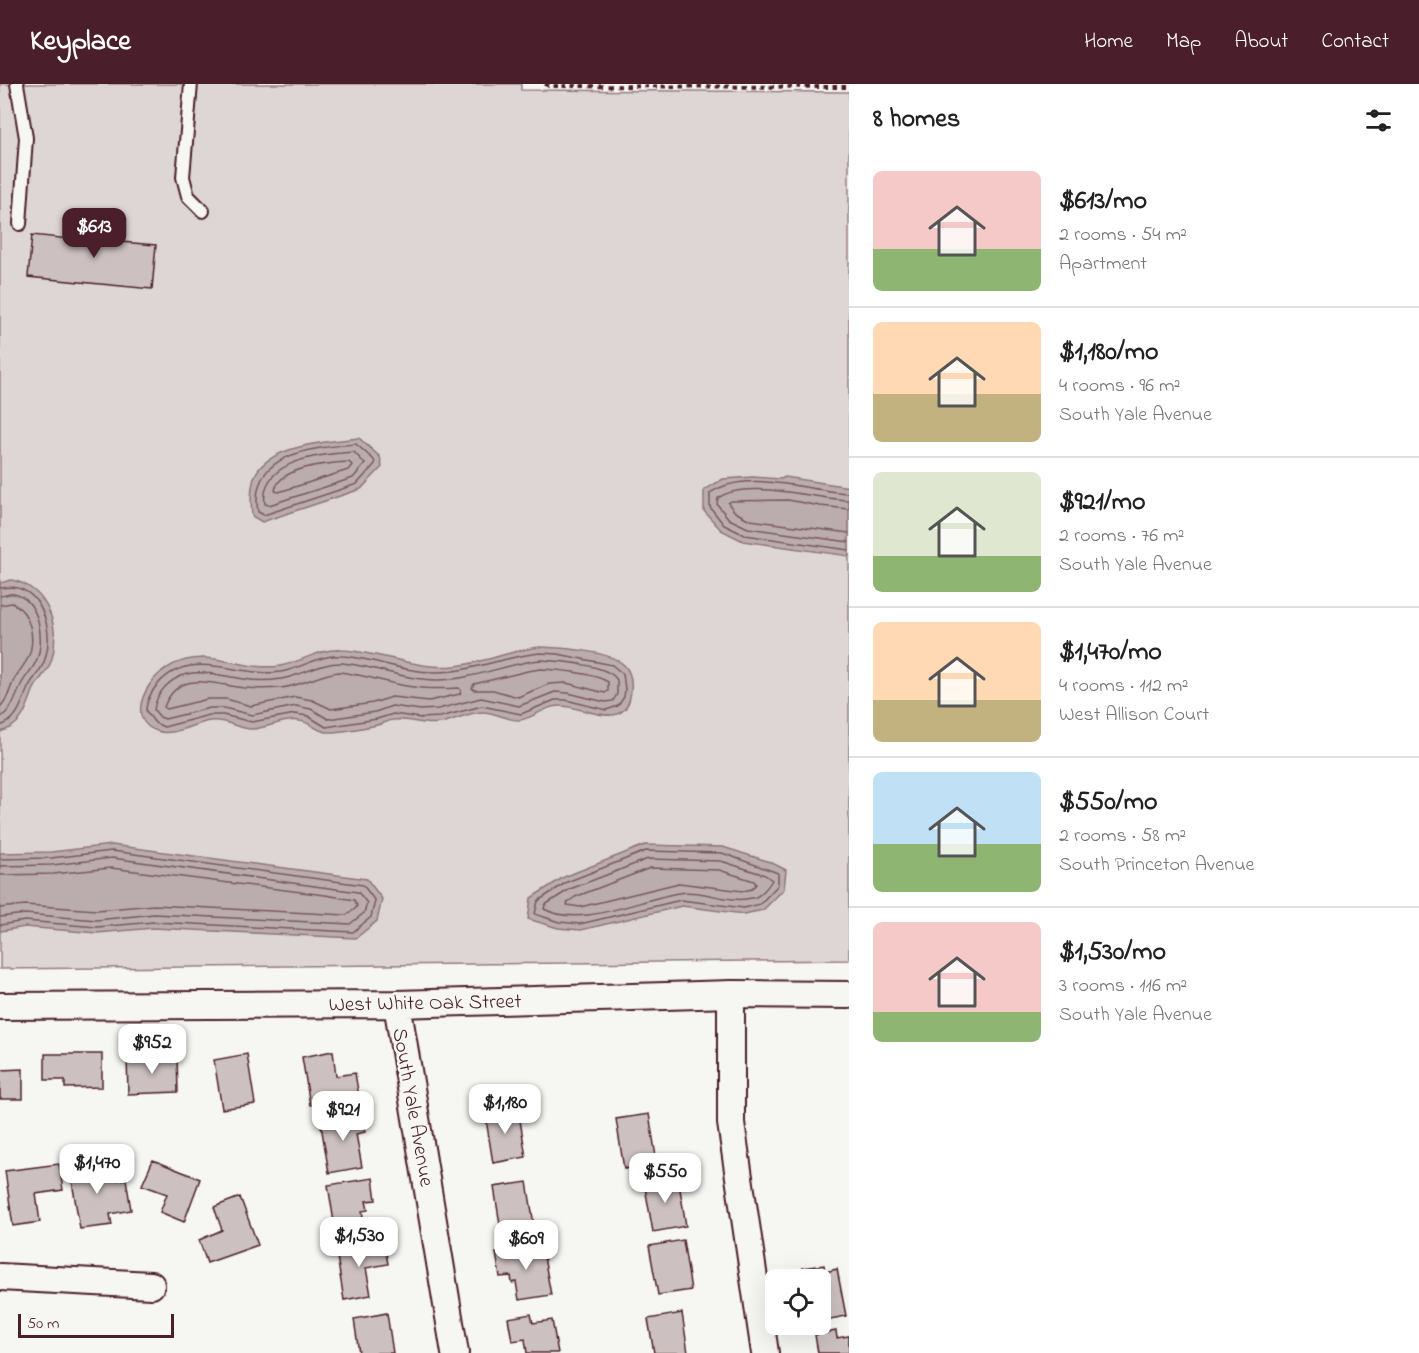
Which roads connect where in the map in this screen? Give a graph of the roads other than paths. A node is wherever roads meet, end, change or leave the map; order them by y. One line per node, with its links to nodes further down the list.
1 (17, 84): 4 (lane)
2 (191, 84): 3 (lane)
3 (203, 211)
4 (20, 224)
5 (731, 994): 6 (street, West White Oak Street); 7 (street, West White Oak Street); 12 (street)
6 (849, 995)
7 (397, 1004): 8 (street, West White Oak Street); 11 (street, South Yale Avenue)
8 (0, 1006)
9 (0, 1277): 10 (street)
10 (151, 1285)
11 (455, 1353)
12 (765, 1353)

